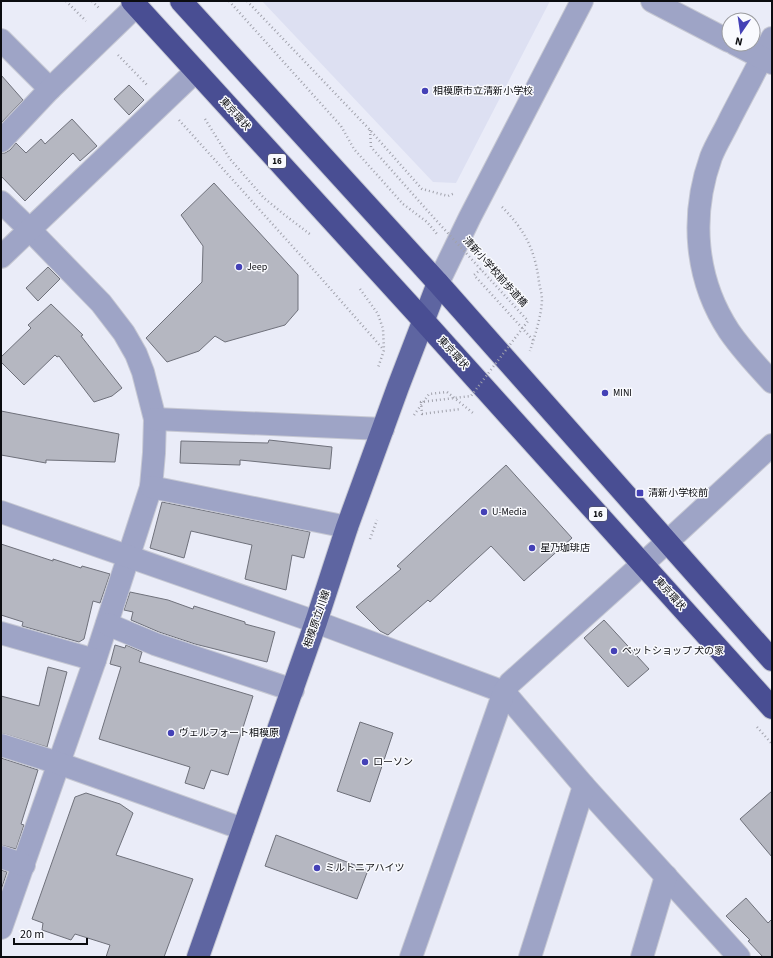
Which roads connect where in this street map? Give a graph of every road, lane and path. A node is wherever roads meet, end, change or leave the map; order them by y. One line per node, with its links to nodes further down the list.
1 (181, 1): 28 (highway)
2 (229, 1): 21 (path)
3 (247, 1): 16 (path)
4 (582, 1): 28 (street)
5 (652, 1): 7 (street)
6 (134, 4): 12 (highway, 東京環状 / 16); 13 (street)
7 (721, 37)
8 (772, 38): 11 (street)
9 (1, 40): 13 (street)
10 (750, 52): 11 (street)
11 (767, 61): 35 (street)
12 (196, 71): 22 (street); 30 (highway, 東京環状 / 16)
13 (50, 89): 17 (street)
14 (203, 114): 23 (path)
15 (178, 115): 29 (path)
16 (370, 130): 18 (path); 27 (path, 清新小学校前歩道橋, bridge)
17 (1, 141)
18 (456, 192)
19 (1, 202): 22 (street)
20 (498, 212): 32 (path)
21 (427, 222)
22 (30, 230): 24 (street); 37 (street)
23 (313, 236)
24 (1, 257)
25 (476, 258): 26 (path)
26 (472, 264)
27 (480, 269): 32 (path); 36 (path, 清新小学校前歩道橋, bridge)
28 (438, 283): 30 (main road, 相模原立川線); 43 (highway)
29 (359, 287)
30 (423, 320): 38 (main road, 相模原立川線); 45 (highway, 東京環状 / 16)
31 (509, 334): 33 (path)
32 (533, 340): 34 (path)
33 (519, 345)
34 (524, 350)
35 (772, 382)
36 (465, 406)
37 (155, 419): 38 (street); 40 (street)
38 (383, 429): 42 (main road, 相模原立川線)
39 (772, 445): 43 (street)
40 (151, 487): 42 (street); 44 (street)
41 (1, 512): 44 (street)
42 (347, 527): 46 (main road, 相模原立川線)
43 (667, 542): 45 (street); 50 (highway)
44 (130, 556): 46 (street); 47 (street)
45 (643, 564): 52 (street); 53 (highway, 東京環状 / 16)
46 (316, 622): 51 (main road, 相模原立川線); 52 (street)
47 (107, 624): 49 (street); 51 (street)
48 (1, 633): 49 (street)
49 (95, 660): 55 (street)
50 (772, 660)
51 (293, 690): 57 (main road, 相模原立川線)
52 (504, 692): 56 (street); 63 (street)
53 (772, 708)
54 (1, 744): 55 (street)
55 (58, 763): 57 (street); 59 (street)
56 (584, 786): 60 (street); 64 (street)
57 (243, 829): 62 (main road, 相模原立川線)
58 (1, 858): 59 (street)
59 (24, 865): 61 (street)
60 (666, 876): 65 (street); 66 (street)
61 (1, 928)
62 (198, 957)
63 (411, 957)
64 (530, 957)
65 (642, 957)
66 (739, 957)

